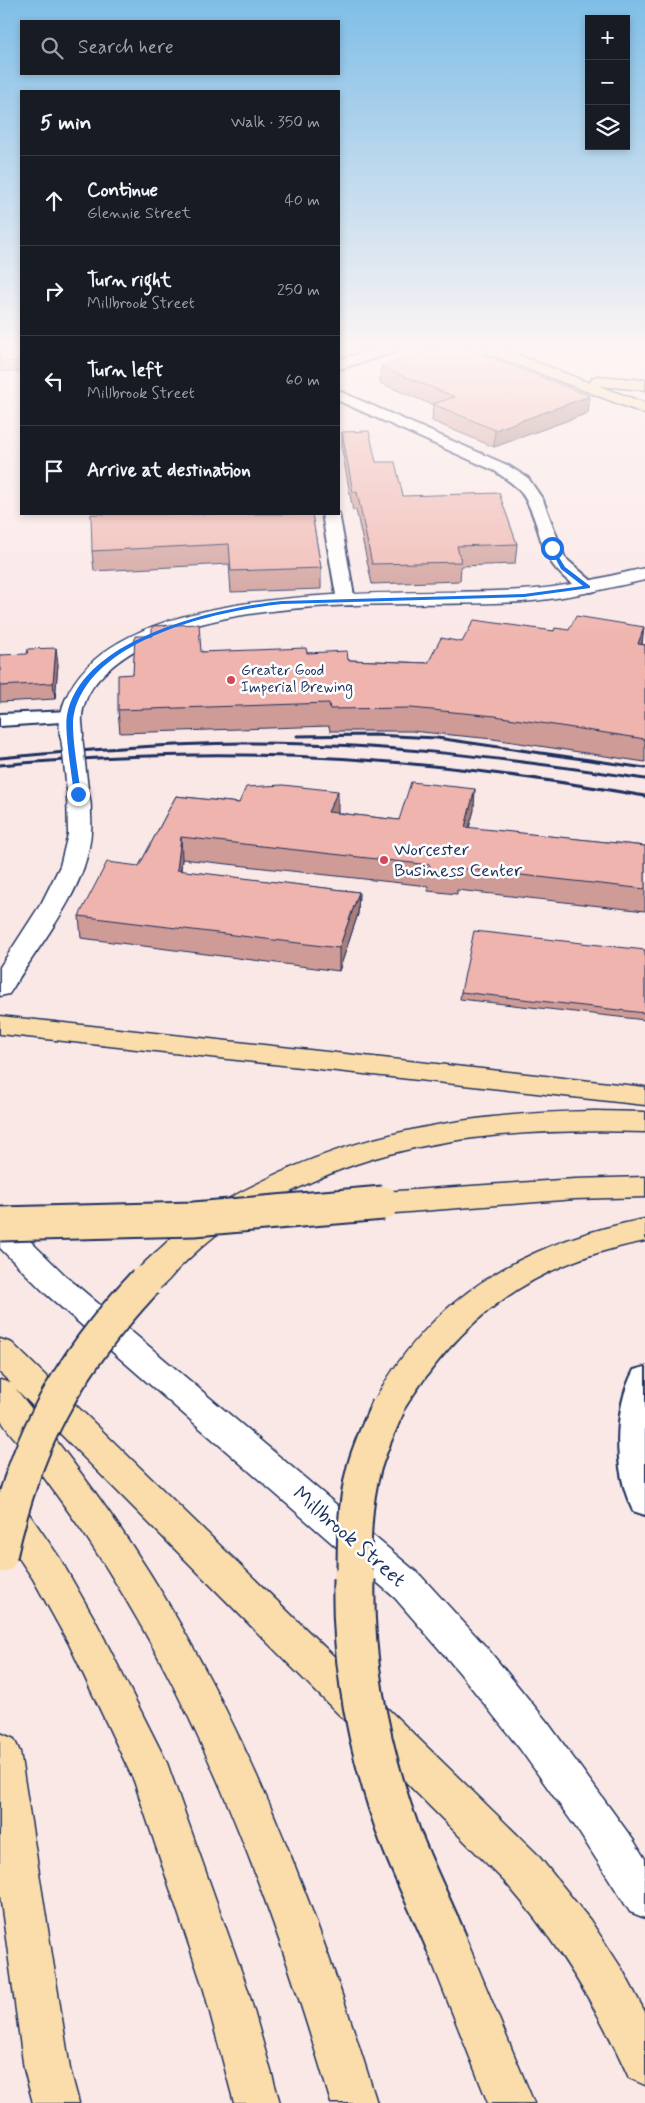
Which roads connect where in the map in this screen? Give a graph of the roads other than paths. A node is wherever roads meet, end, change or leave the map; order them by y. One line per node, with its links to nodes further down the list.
1 (454, 447): 4 (street)
2 (331, 515): 5 (street)
3 (645, 574): 4 (main road)
4 (588, 587): 5 (main road)
5 (346, 601): 6 (main road)
6 (70, 717): 7 (street); 8 (main road, bridge)
7 (0, 720)
8 (1, 985)
9 (0, 1025): 10 (main road)
10 (645, 1096)
11 (645, 1122): 20 (main road, bridge)
12 (645, 1187): 13 (main road, bridge)
13 (0, 1225): 22 (main road, Millbrook Street)
14 (645, 1230): 27 (main road, bridge)
15 (0, 1352): 23 (main road)
16 (645, 1379): 19 (street)
17 (0, 1392): 26 (main road)
18 (0, 1500): 25 (main road)
19 (645, 1501)
20 (0, 1556)
21 (0, 1752): 24 (main road)
22 (645, 1897)
23 (645, 2062)
24 (50, 2092)
25 (256, 2103)
26 (354, 2103)
27 (511, 2103)

